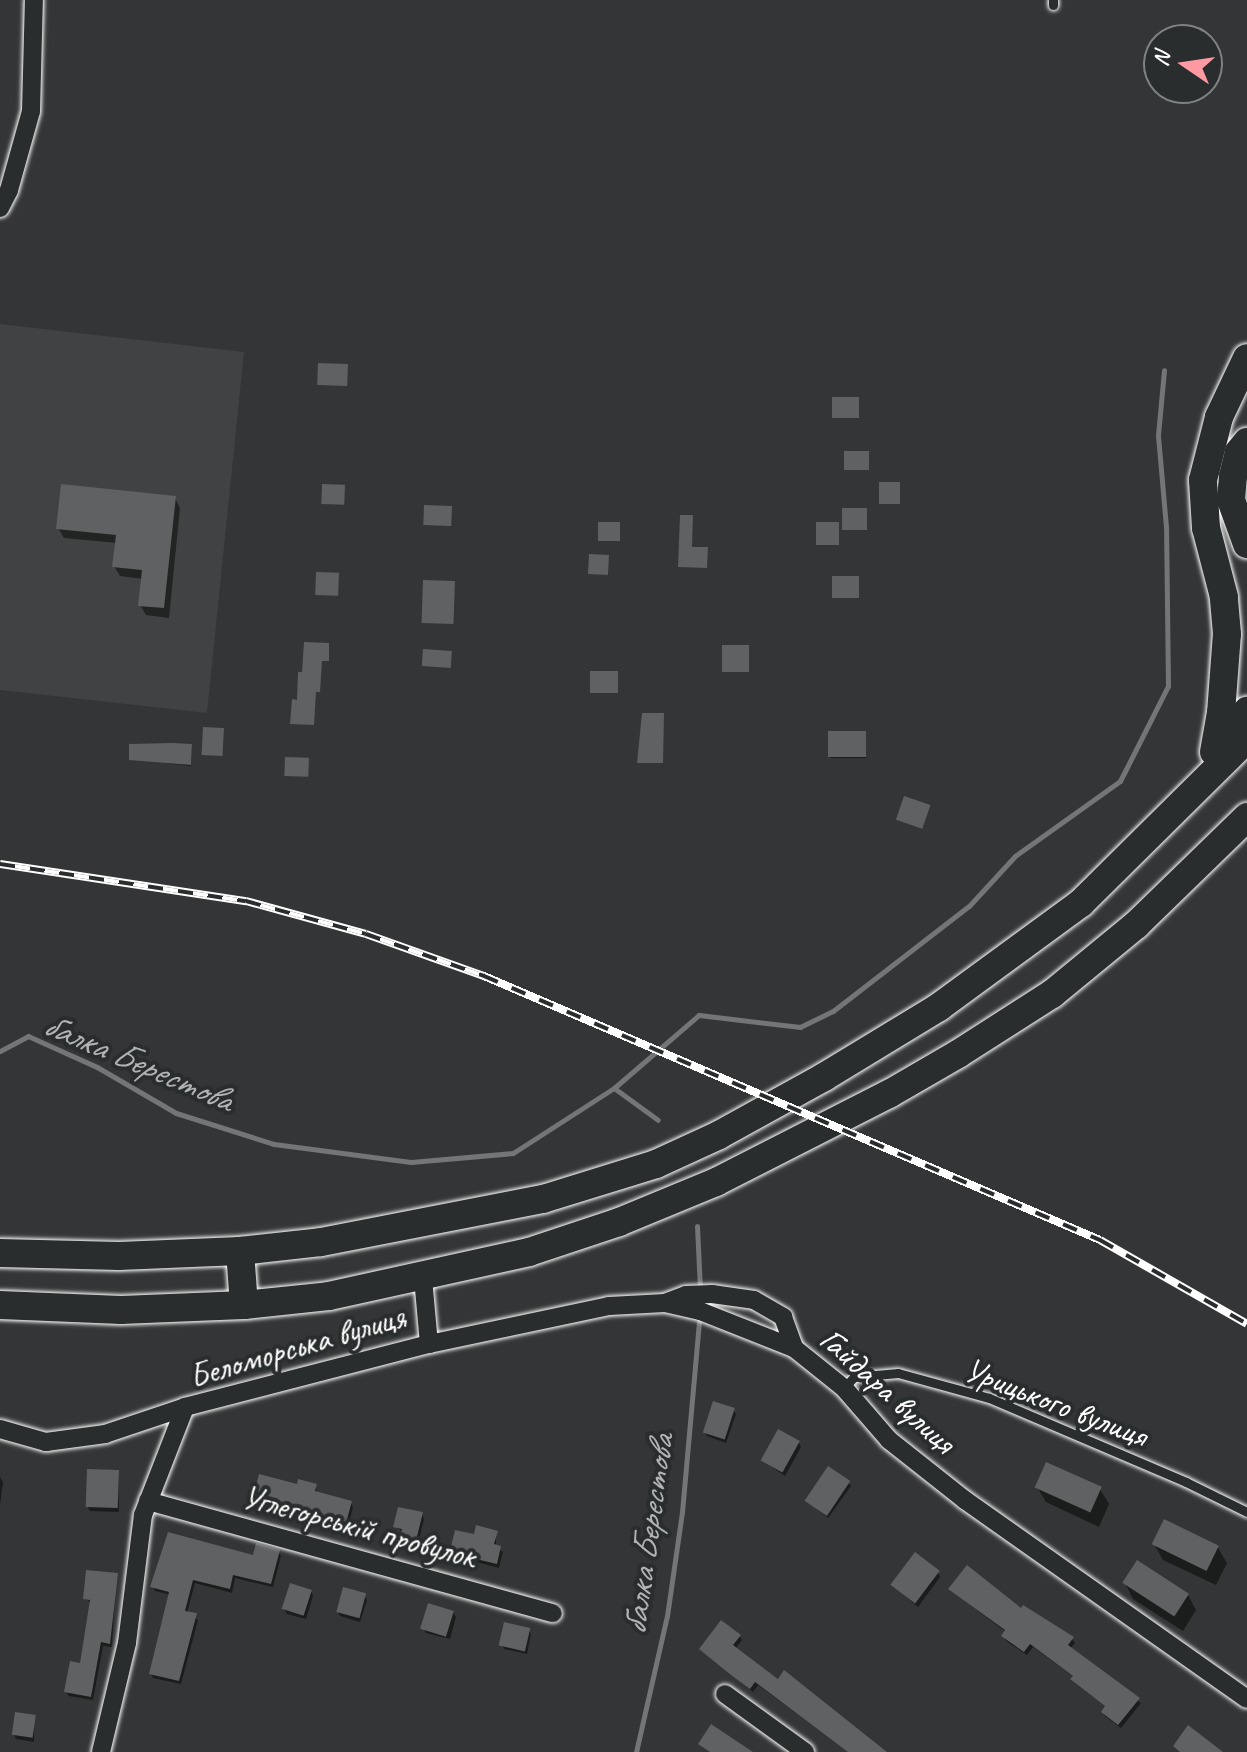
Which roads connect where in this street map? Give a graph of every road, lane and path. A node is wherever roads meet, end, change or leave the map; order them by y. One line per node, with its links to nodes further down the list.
1 (34, 0): 2 (street)
2 (0, 208)
3 (1247, 358): 8 (main road)
4 (1247, 442): 5 (main road)
5 (1247, 544)
6 (1247, 711): 8 (main road)
7 (1247, 739): 9 (main road)
8 (1214, 752): 9 (main road)
9 (1202, 788): 13 (main road)
10 (1247, 817): 12 (main road)
11 (1247, 835): 12 (main road)
12 (1206, 861): 15 (main road)
13 (240, 1251): 14 (main road); 18 (main road)
14 (0, 1253)
15 (423, 1278): 18 (main road); 19 (street, Беломорська вулиця)
16 (665, 1303): 19 (street, Гайдара вулиця); 20 (street, Гайдара вулиця); 20 (street)
17 (0, 1305): 18 (main road)
18 (244, 1305)
19 (429, 1344): 22 (street, Беломорська вулиця)
20 (794, 1348): 21 (street, Гайдара вулиця)
21 (844, 1388): 25 (lane, Урицького вулиця); 28 (street, Гайдара вулиця)
22 (185, 1407): 23 (street); 24 (street, Беломорська вулиця)
23 (0, 1429)
24 (148, 1501): 26 (street, Углегорськiй провулок); 29 (street, Беломорська вулиця)
25 (1247, 1512)
26 (553, 1613)
27 (725, 1694): 30 (street)
28 (1247, 1699)
29 (101, 1752)
30 (805, 1752)

